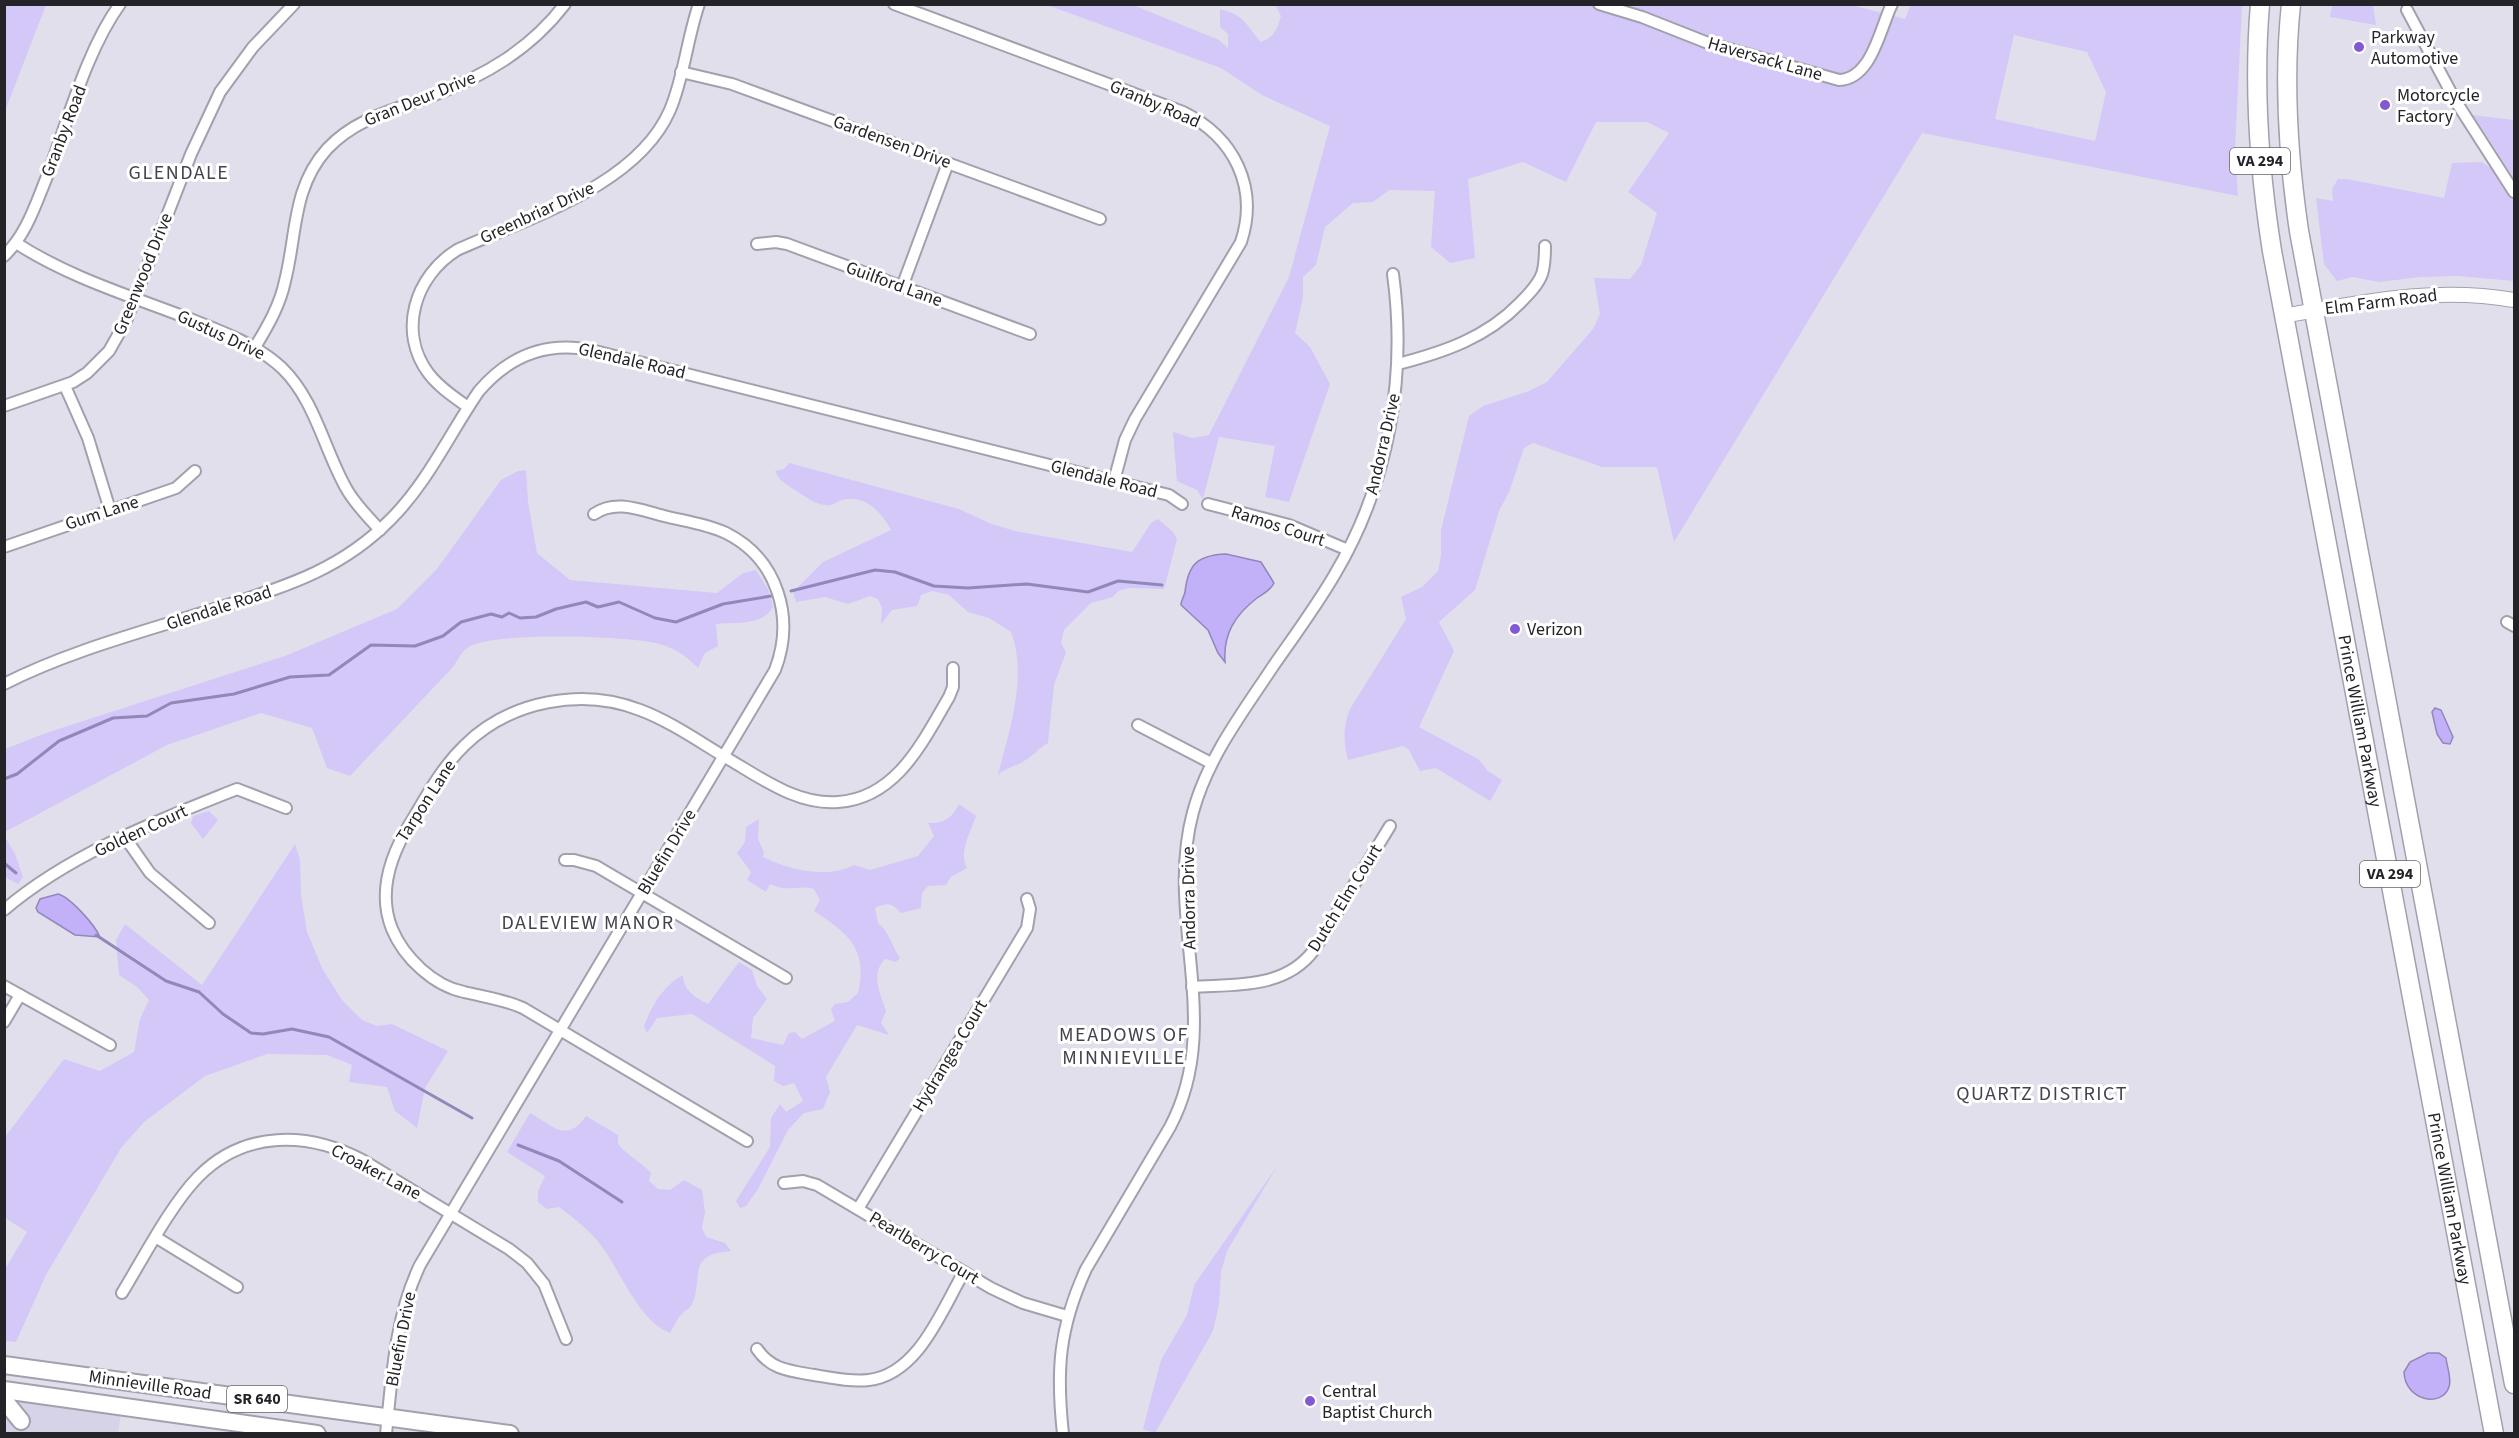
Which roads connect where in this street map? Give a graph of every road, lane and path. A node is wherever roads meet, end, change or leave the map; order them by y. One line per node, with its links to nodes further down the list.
1 (120, 4): 15 (street, Granby Road)
2 (294, 4): 21 (street, Greenwood Drive)
3 (565, 4): 26 (street, Gran Deur Drive)
4 (699, 4): 11 (street, Greenbriar Drive)
5 (894, 4): 32 (street, Granby Road)
6 (1599, 4): 7 (street, Haversack Lane)
7 (1892, 4)
8 (2260, 4): 24 (highway, Prince William Parkway / VA 294)
9 (2291, 4): 23 (highway, Prince William Parkway / VA 294)
10 (2407, 10): 13 (street)
11 (681, 72): 12 (street, Gardensen Drive); 30 (street, Greenbriar Drive)
12 (948, 163): 14 (street, Gardensen Drive); 20 (street)
13 (2514, 192)
14 (1100, 219)
15 (16, 243): 18 (street, Granby Road); 21 (street, Gustus Drive)
16 (757, 244): 20 (street, Guilford Lane)
17 (1545, 246): 27 (street)
18 (4, 256)
19 (1393, 274): 27 (street, Andorra Drive)
20 (902, 287): 25 (street, Guilford Lane)
21 (135, 297): 26 (street, Gustus Drive); 28 (street, Greenwood Drive)
22 (2514, 300): 23 (street, Elm Farm Road)
23 (2314, 310): 24 (street, Elm Farm Road); 72 (highway, Prince William Parkway / VA 294)
24 (2283, 316): 80 (highway, Prince William Parkway / VA 294)
25 (1030, 334)
26 (255, 347): 37 (street, Gustus Drive)
27 (1398, 364): 39 (street, Andorra Drive)
28 (65, 386): 29 (street, Greenwood Drive); 35 (street)
29 (4, 406)
30 (468, 407): 32 (street, Glendale Road); 37 (street, Glendale Road)
31 (195, 471): 35 (street, Gum Lane)
32 (1113, 481): 33 (street, Glendale Road)
33 (1182, 504)
34 (1208, 504): 39 (street, Ramos Court)
35 (110, 510): 38 (street, Gum Lane)
36 (594, 514): 43 (street, Bluefin Drive)
37 (380, 530): 41 (street, Glendale Road)
38 (4, 547)
39 (1348, 550): 44 (street, Andorra Drive)
40 (953, 668): 43 (street, Tarpon Lane)
41 (4, 684)
42 (1138, 725): 44 (street)
43 (723, 756): 49 (street, Bluefin Drive); 58 (street, Tarpon Lane)
44 (1211, 763): 55 (street, Andorra Drive)
45 (286, 808): 47 (street, Golden Court)
46 (1390, 826): 55 (street, Dutch Elm Court)
47 (124, 836): 51 (street, Golden Court); 52 (street)
48 (566, 860): 49 (street)
49 (642, 893): 53 (street); 58 (street, Bluefin Drive)
50 (1027, 899): 62 (street, Hydrangea Court)
51 (4, 910)
52 (209, 923)
53 (786, 978)
54 (4, 986): 56 (street)
55 (1192, 987): 68 (street, Andorra Drive)
56 (20, 995): 57 (street); 59 (street)
57 (4, 1022)
58 (561, 1029): 60 (street, Tarpon Lane); 63 (street, Bluefin Drive)
59 (110, 1045)
60 (747, 1141)
61 (784, 1183): 62 (street, Pearlberry Court)
62 (858, 1209): 65 (street, Pearlberry Court)
63 (451, 1213): 64 (street, Croaker Lane); 69 (street, Croaker Lane); 76 (street, Bluefin Drive)
64 (157, 1238): 66 (street); 67 (street, Croaker Lane)
65 (964, 1272): 68 (street, Pearlberry Court); 70 (street)
66 (237, 1287)
67 (122, 1293)
68 (1067, 1316): 79 (street, Andorra Drive)
69 (566, 1339)
70 (757, 1349)
71 (4, 1365): 76 (main road, Minnieville Road / SR 640)
72 (2514, 1384)
73 (4, 1390): 77 (main road, Minnieville Road / SR 640)
74 (4, 1400): 75 (main road)
75 (21, 1421)
76 (387, 1425): 78 (main road, Minnieville Road / SR 640)
77 (317, 1434)
78 (510, 1434)
79 (1063, 1434)
80 (2494, 1434)

